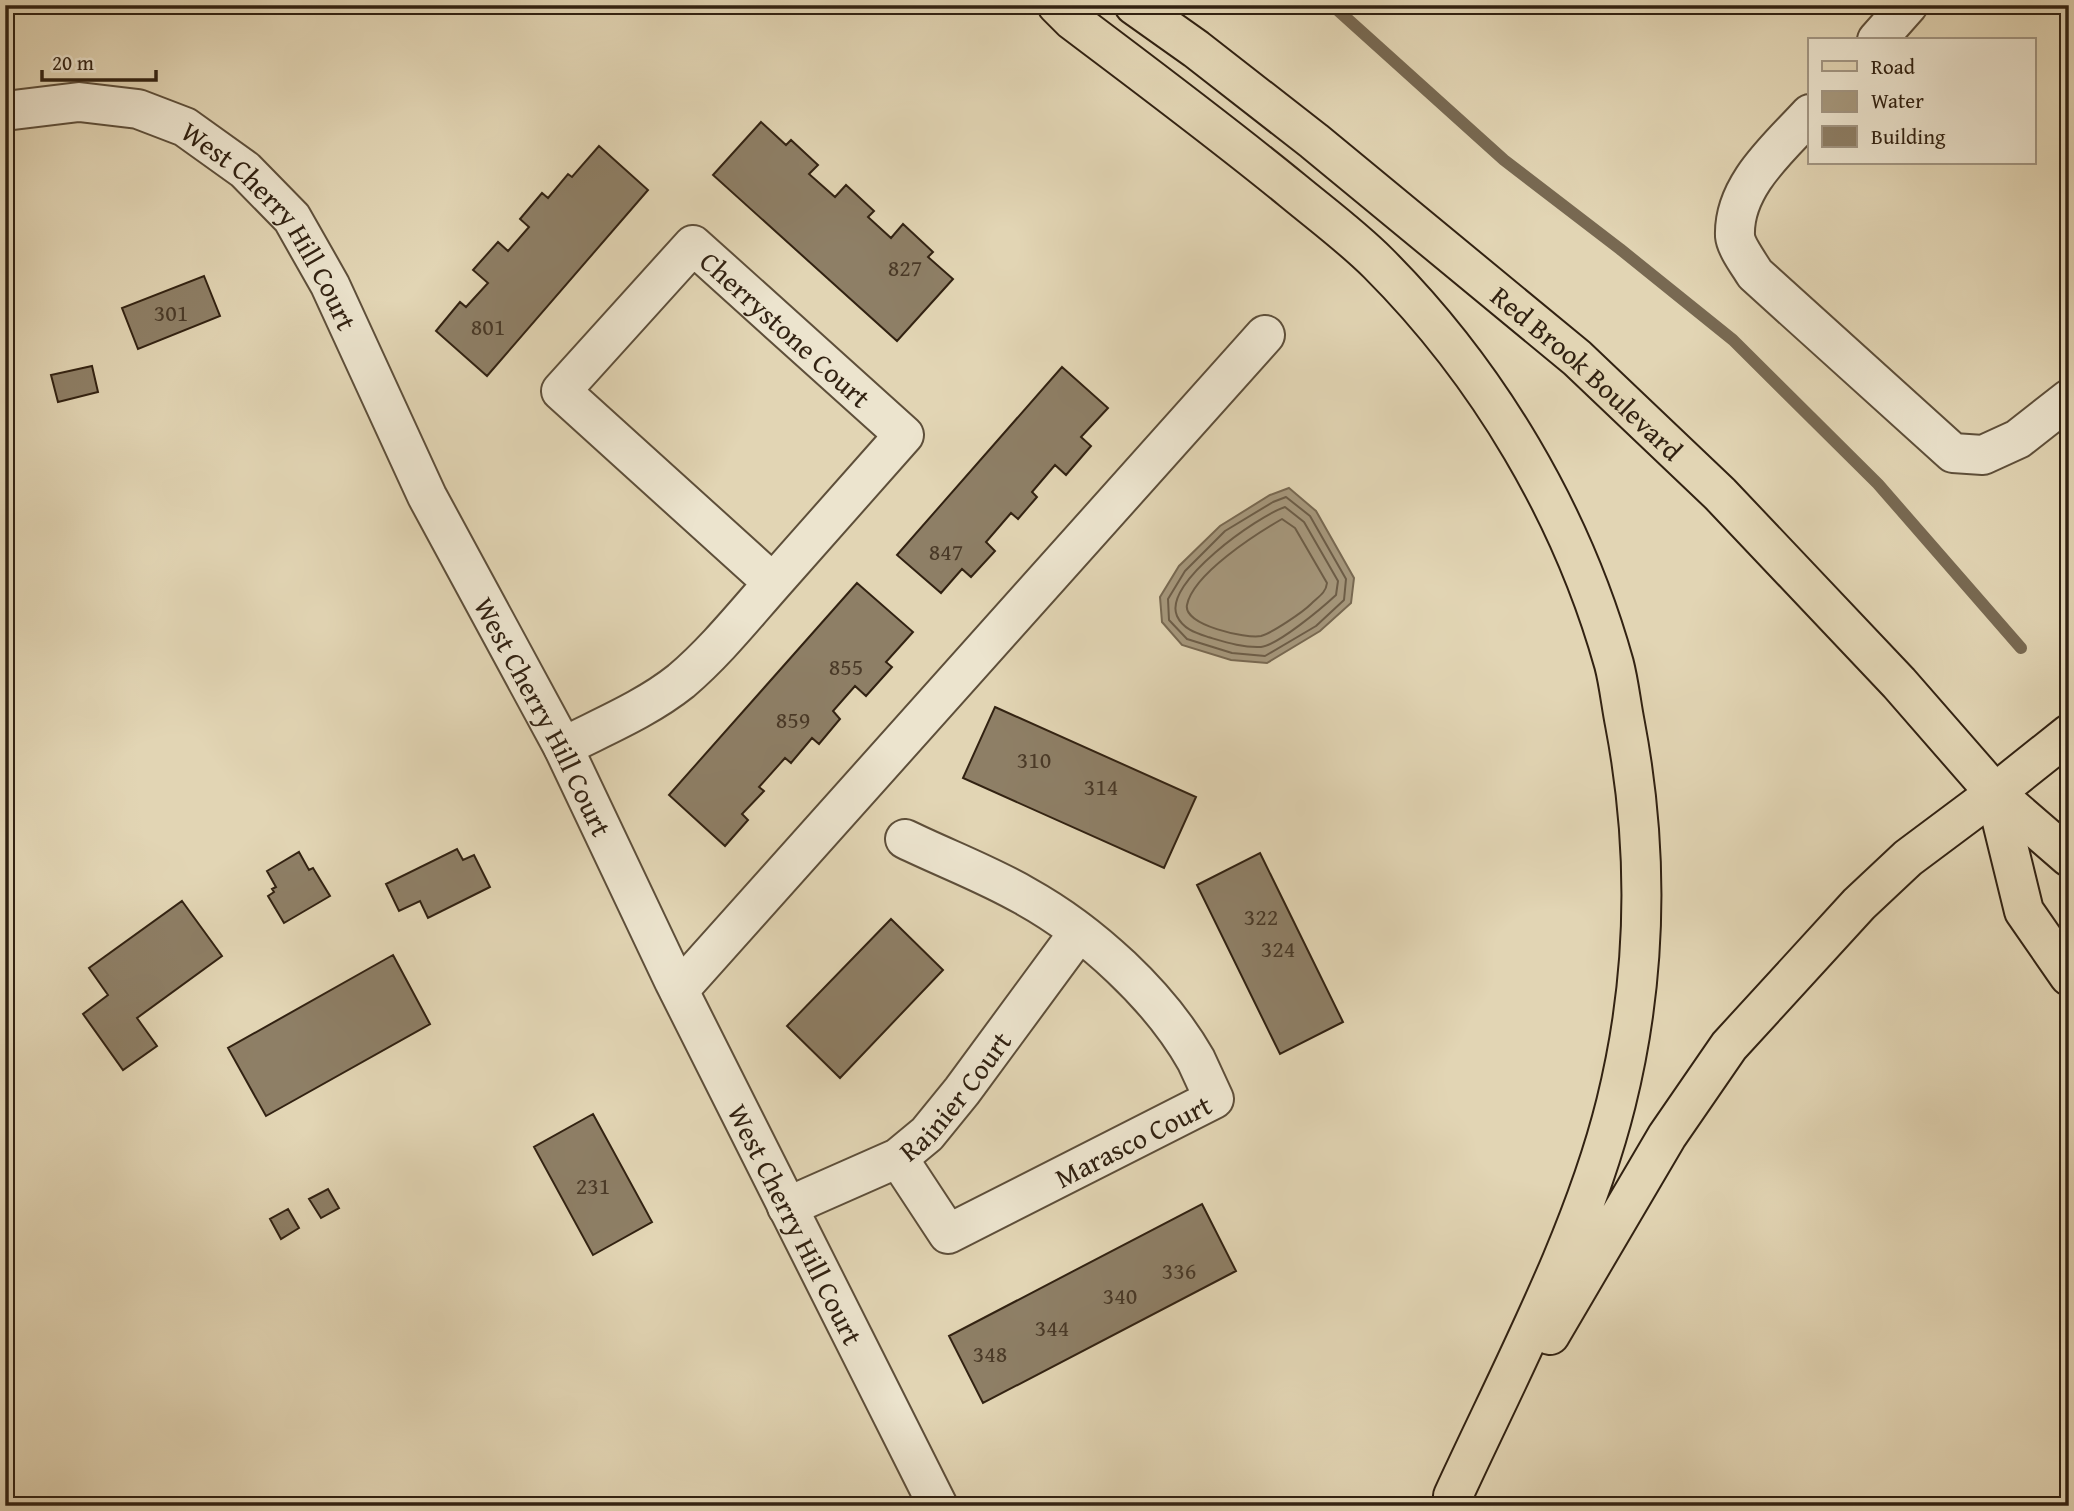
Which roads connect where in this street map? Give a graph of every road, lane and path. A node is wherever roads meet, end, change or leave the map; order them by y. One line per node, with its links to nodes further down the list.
1 (1057, 5): 20 (main road)
2 (1134, 5): 12 (main road, Red Brook Boulevard)
3 (1908, 5): 4 (street)
4 (1879, 38)
5 (5, 111): 11 (street, West Cherry Hill Court)
6 (1808, 116): 8 (street)
7 (1265, 335): 17 (street)
8 (2069, 399)
9 (773, 583): 9 (street, Cherrystone Court); 11 (street, Cherrystone Court)
10 (2069, 734): 12 (main road)
11 (563, 747): 17 (street, West Cherry Hill Court)
12 (1995, 793): 14 (main road, Red Brook Boulevard); 16 (main road); 20 (main road)
13 (905, 839): 15 (street, Marasco Court)
14 (2069, 857)
15 (1079, 932): 18 (street, Rainier Court); 18 (street, Marasco Court)
16 (2069, 976)
17 (679, 990): 19 (street, West Cherry Hill Court)
18 (898, 1158): 19 (street, Rainier Court)
19 (787, 1207): 21 (street, West Cherry Hill Court)
20 (1450, 1501)
21 (938, 1506)

